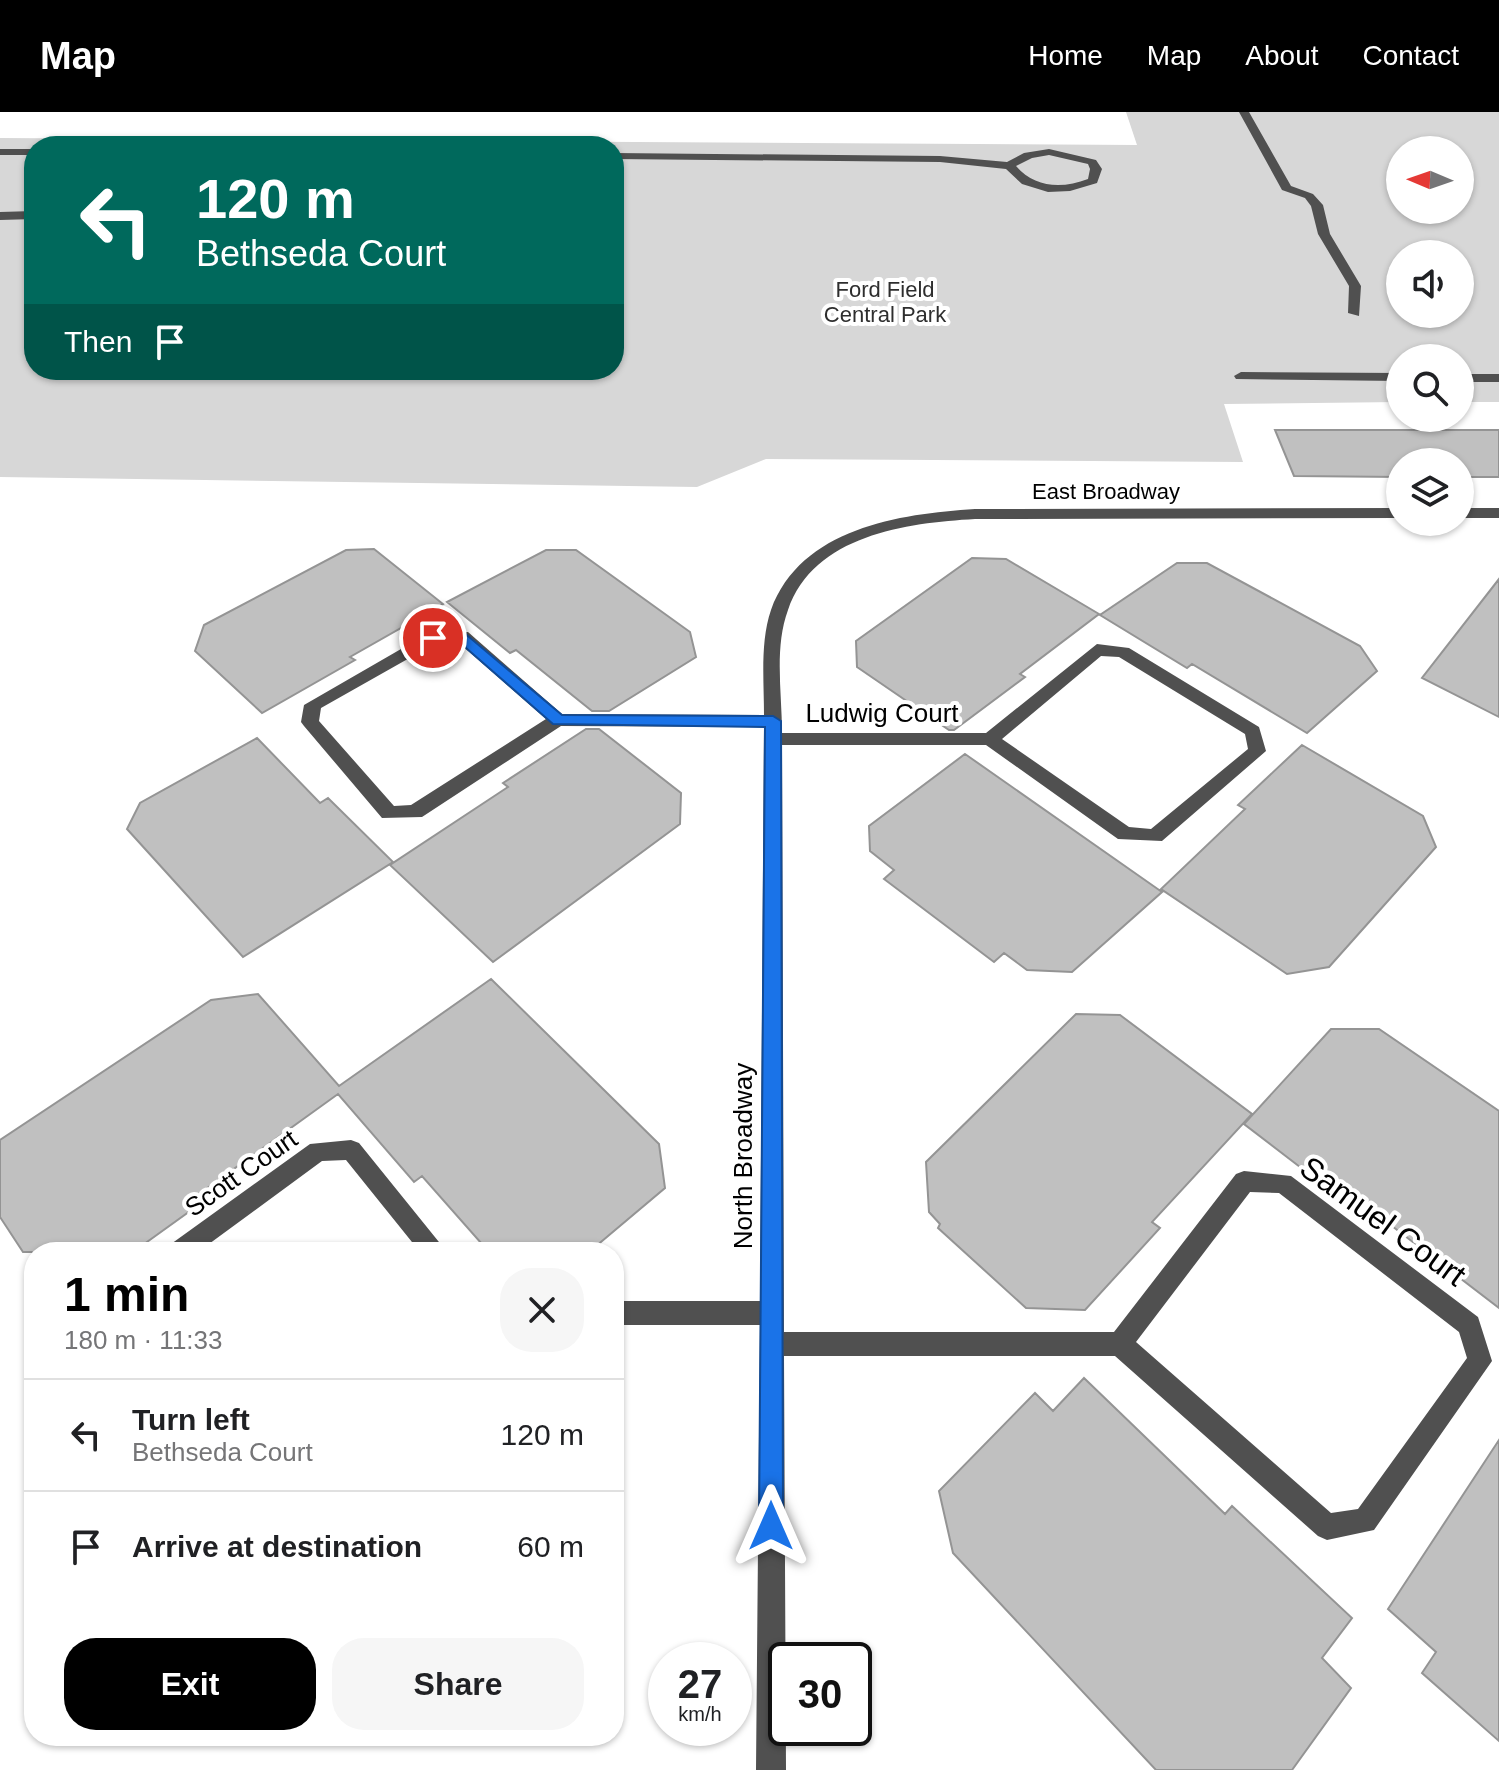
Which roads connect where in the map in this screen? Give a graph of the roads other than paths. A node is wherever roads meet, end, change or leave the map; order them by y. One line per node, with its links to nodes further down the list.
1 (1244, 112): 8 (street)
2 (0, 152): 3 (street)
3 (24, 152)
4 (624, 156): 5 (street)
5 (1009, 166): 5 (street)
6 (24, 215): 7 (street)
7 (0, 216)
8 (1354, 313)
9 (1241, 376): 10 (street)
10 (1386, 377)
11 (1474, 378): 12 (street)
12 (1499, 378)
13 (1386, 513): 16 (street, East Broadway)
14 (1474, 513): 15 (street)
15 (1499, 513)
16 (820, 557): 18 (street, North Broadway)
17 (558, 720): 17 (street); 18 (street, Ludwig Court)
18 (773, 730): 19 (street, Ludwig Court); 23 (street, North Broadway)
19 (990, 739): 19 (street, Ludwig Court)
20 (193, 1242): 21 (street, Scott Court)
21 (427, 1242)
22 (624, 1313): 23 (street)
23 (770, 1313): 24 (street, North Broadway)
24 (770, 1344): 25 (street); 26 (street, North Broadway)
25 (1120, 1344): 25 (street, Samuel Court)
26 (771, 1770)

